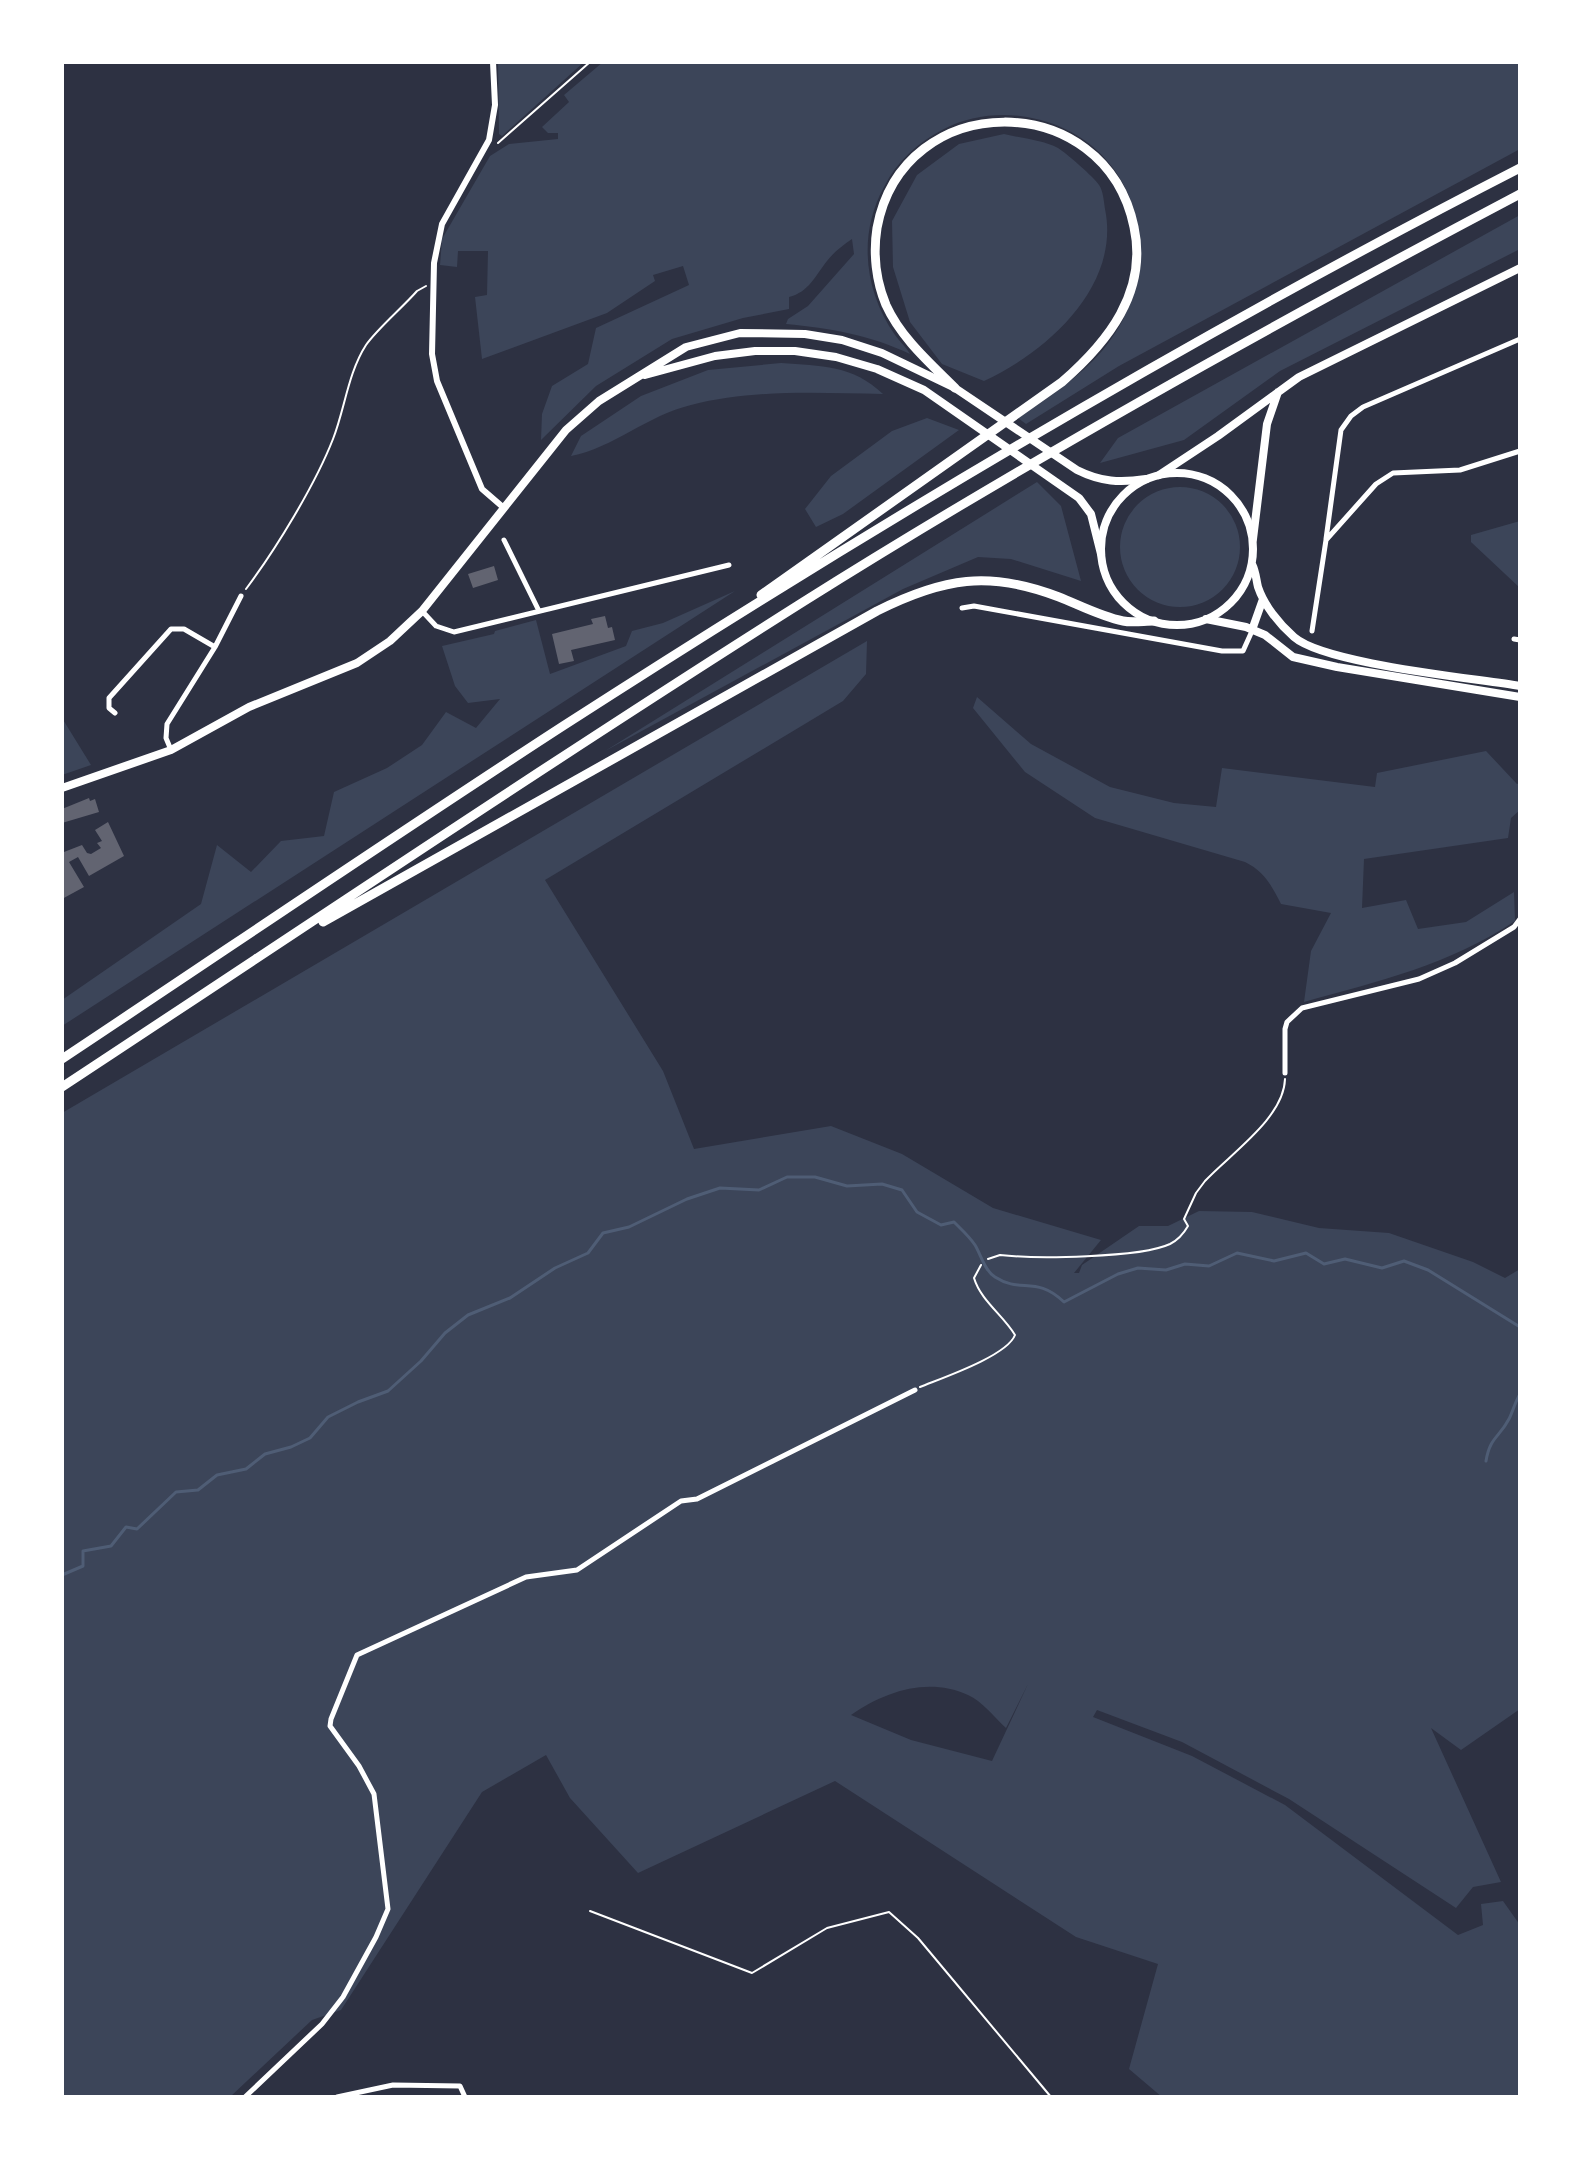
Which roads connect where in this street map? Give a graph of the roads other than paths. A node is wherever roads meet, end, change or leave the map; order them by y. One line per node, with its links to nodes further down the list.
1 (493, 62): 12 (street)
2 (1520, 168): 28 (highway)
3 (1520, 194): 36 (highway)
4 (1520, 268): 8 (main road)
5 (1520, 339): 15 (street)
6 (636, 378): 7 (main road); 12 (main road); 16 (main road)
7 (955, 388): 11 (main road); 28 (highway)
8 (1278, 391): 10 (main road); 13 (main road)
9 (1520, 451): 15 (street)
10 (1159, 475): 11 (main road); 13 (main road)
11 (1146, 479): 16 (main road)
12 (504, 508): 22 (main road)
13 (1253, 539): 17 (main road)
14 (504, 540): 23 (street)
15 (1326, 540): 27 (street)
16 (1101, 554): 25 (main road)
17 (1252, 563): 20 (main road); 24 (main road)
18 (729, 565): 23 (street)
19 (241, 596): 29 (street)
20 (1263, 599): 26 (main road); 30 (main road)
21 (962, 608): 26 (street)
22 (422, 611): 23 (street); 33 (main road)
23 (539, 611)
24 (1206, 619): 25 (main road); 26 (main road)
25 (1154, 621): 36 (highway)
26 (1252, 630): 31 (main road)
27 (1312, 631)
28 (690, 646): 37 (highway)
29 (215, 647): 32 (street); 33 (street)
30 (1520, 686)
31 (1518, 696)
32 (115, 713)
33 (171, 750): 34 (main road)
34 (62, 788)
35 (1520, 919): 38 (street)
36 (257, 959): 39 (highway)
37 (62, 1059)
38 (1285, 1073)
39 (62, 1087)
40 (915, 1390): 41 (street)
41 (245, 2097)
42 (337, 2097): 43 (street)
43 (465, 2097)

